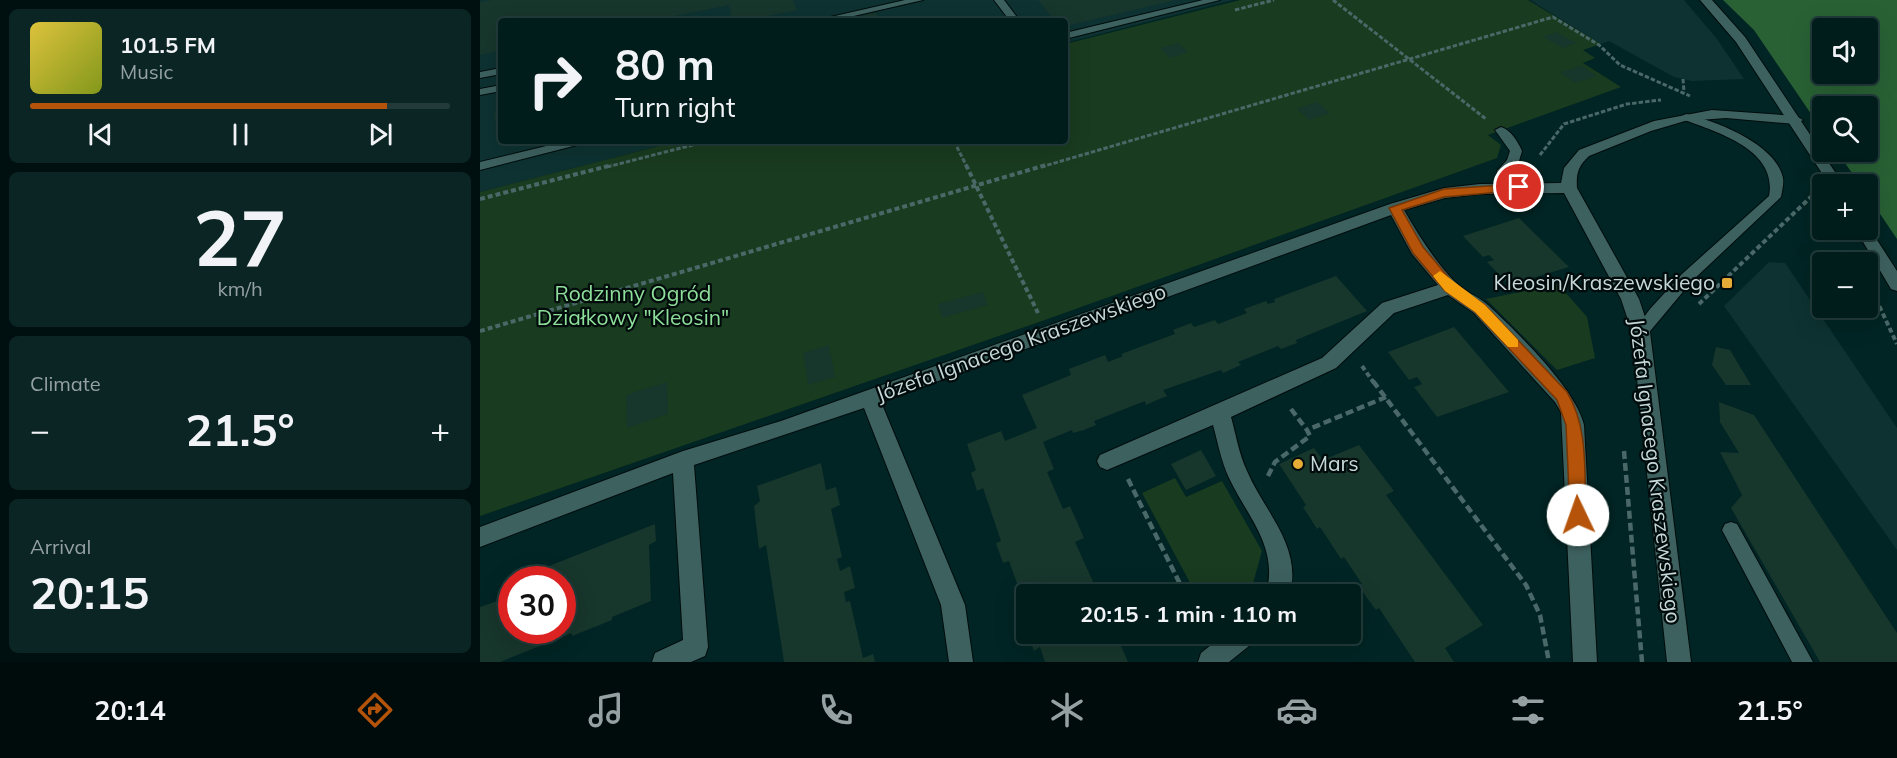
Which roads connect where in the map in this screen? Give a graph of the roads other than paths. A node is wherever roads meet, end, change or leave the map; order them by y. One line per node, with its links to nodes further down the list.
1 (918, 0): 5 (lane)
2 (999, 0): 6 (lane)
3 (1215, 0): 7 (lane)
4 (1706, 0): 13 (street)
5 (832, 18)
6 (1013, 18)
7 (1068, 35)
8 (498, 72): 9 (lane)
9 (480, 75)
10 (498, 89): 11 (lane)
11 (480, 92)
12 (1686, 117): 13 (street); 19 (street); 24 (lane)
13 (1796, 120): 17 (street)
14 (1501, 130): 18 (lane)
15 (569, 144): 16 (lane)
16 (480, 166)
17 (1830, 174)
18 (1508, 188): 19 (street, Józefa Ignacego Kraszewskiego); 20 (street, Józefa Ignacego Kraszewskiego)
19 (1569, 188): 24 (street, Józefa Ignacego Kraszewskiego)
20 (1395, 208): 23 (street); 25 (street, Józefa Ignacego Kraszewskiego)
21 (1870, 240): 22 (street)
22 (1897, 285)
23 (1450, 288): 26 (street); 37 (street)
24 (1641, 332): 38 (street, Józefa Ignacego Kraszewskiego)
25 (869, 397): 28 (street, Józefa Ignacego Kraszewskiego); 35 (street)
26 (1220, 413): 27 (street); 31 (street)
27 (1112, 458)
28 (683, 460): 30 (street, Józefa Ignacego Kraszewskiego); 33 (street)
29 (1731, 530): 39 (lane)
30 (480, 537)
31 (1280, 584)
32 (1232, 644): 36 (street)
33 (697, 655): 34 (street)
34 (664, 662)
35 (961, 662)
36 (1210, 662)
37 (1585, 662)
38 (1679, 662)
39 (1803, 662)

